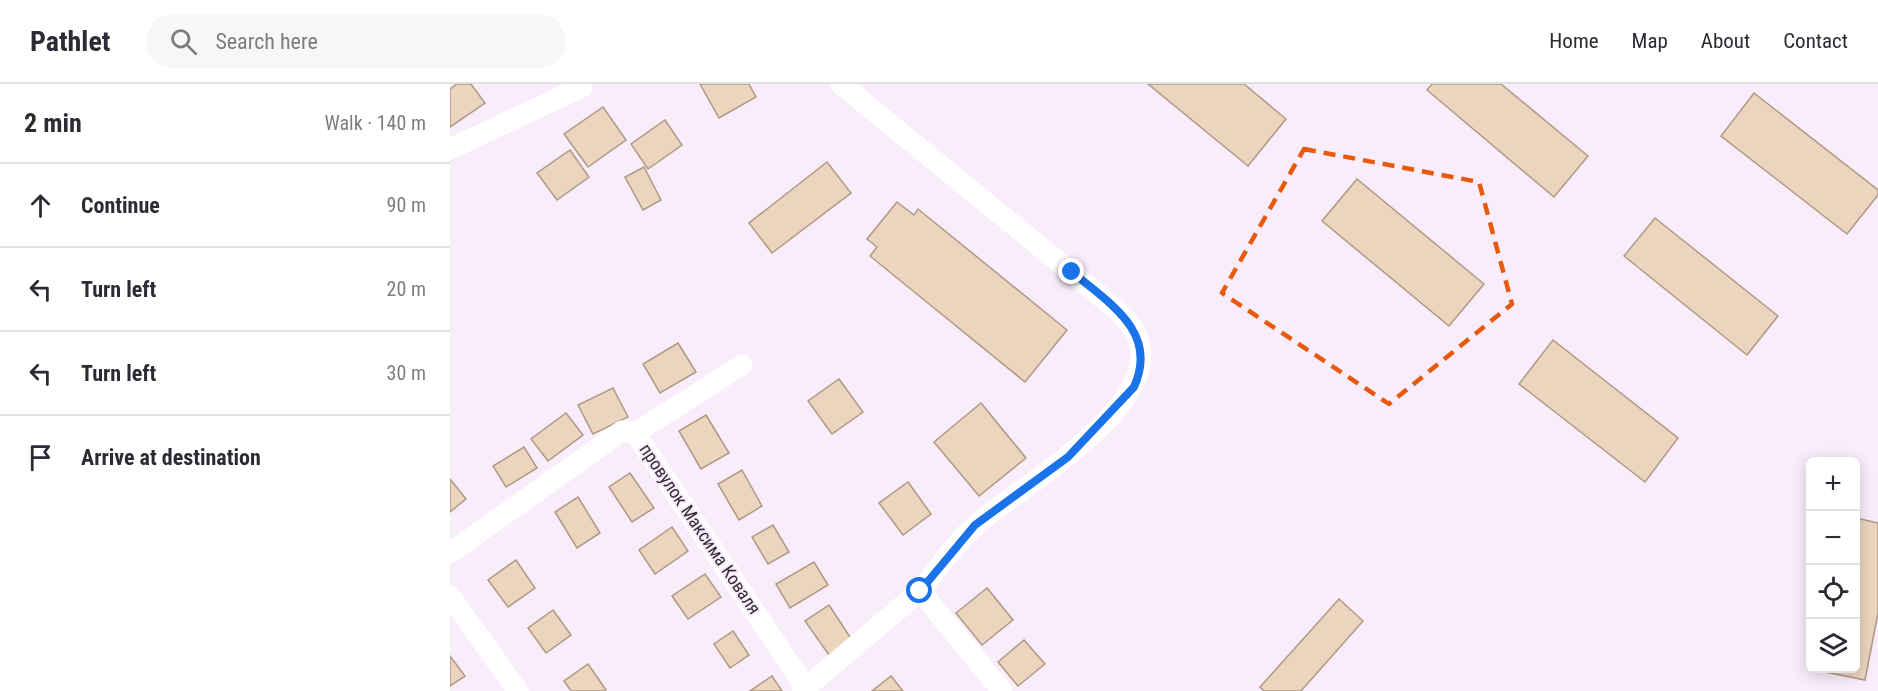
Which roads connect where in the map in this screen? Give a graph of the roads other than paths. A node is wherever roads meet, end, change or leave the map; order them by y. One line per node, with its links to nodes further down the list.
1 (841, 84): 7 (street)
2 (582, 87): 3 (street)
3 (450, 149)
4 (741, 365): 5 (street)
5 (635, 433): 6 (street, провулок Максима Коваля); 9 (street, провулок Максима Коваля)
6 (450, 553)
7 (920, 591): 9 (street); 11 (street)
8 (450, 596): 10 (street)
9 (805, 690)
10 (518, 691)
11 (1002, 691)

